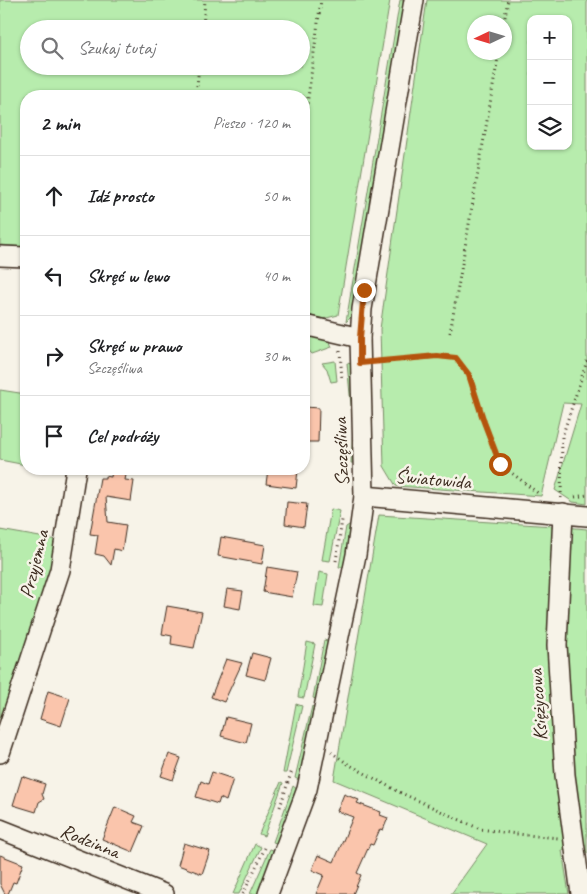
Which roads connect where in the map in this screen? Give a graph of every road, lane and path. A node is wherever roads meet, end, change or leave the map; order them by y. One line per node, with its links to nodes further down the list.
1 (205, 0): 6 (path)
2 (321, 0): 10 (path)
3 (414, 0): 15 (street, Szczęśliwa)
4 (508, 0): 5 (path)
5 (505, 15)
6 (204, 20)
7 (498, 60): 14 (path)
8 (198, 75): 9 (path)
9 (197, 90)
10 (309, 90)
11 (0, 256): 12 (street)
12 (20, 257)
13 (310, 326): 15 (street)
14 (450, 334)
15 (360, 338): 18 (street, Szczęśliwa)
16 (340, 350): 19 (path)
17 (587, 361): 24 (path)
18 (360, 363): 21 (street, Szczęśliwa); 22 (path)
19 (343, 388)
20 (75, 475): 28 (street, Przyjemna)
21 (364, 496): 24 (street, Światowida); 36 (street, Szczęśliwa)
22 (542, 497)
23 (343, 511): 26 (path)
24 (563, 513): 25 (street, Światowida); 37 (street, Księżycowa)
25 (587, 516)
26 (335, 562)
27 (330, 751): 32 (path)
28 (0, 753)
29 (292, 769): 30 (path)
30 (280, 809)
31 (0, 829): 34 (street, Rodzinna)
32 (566, 838)
33 (267, 844): 35 (path)
34 (164, 894)
35 (243, 894)
36 (268, 894)
37 (581, 894)

